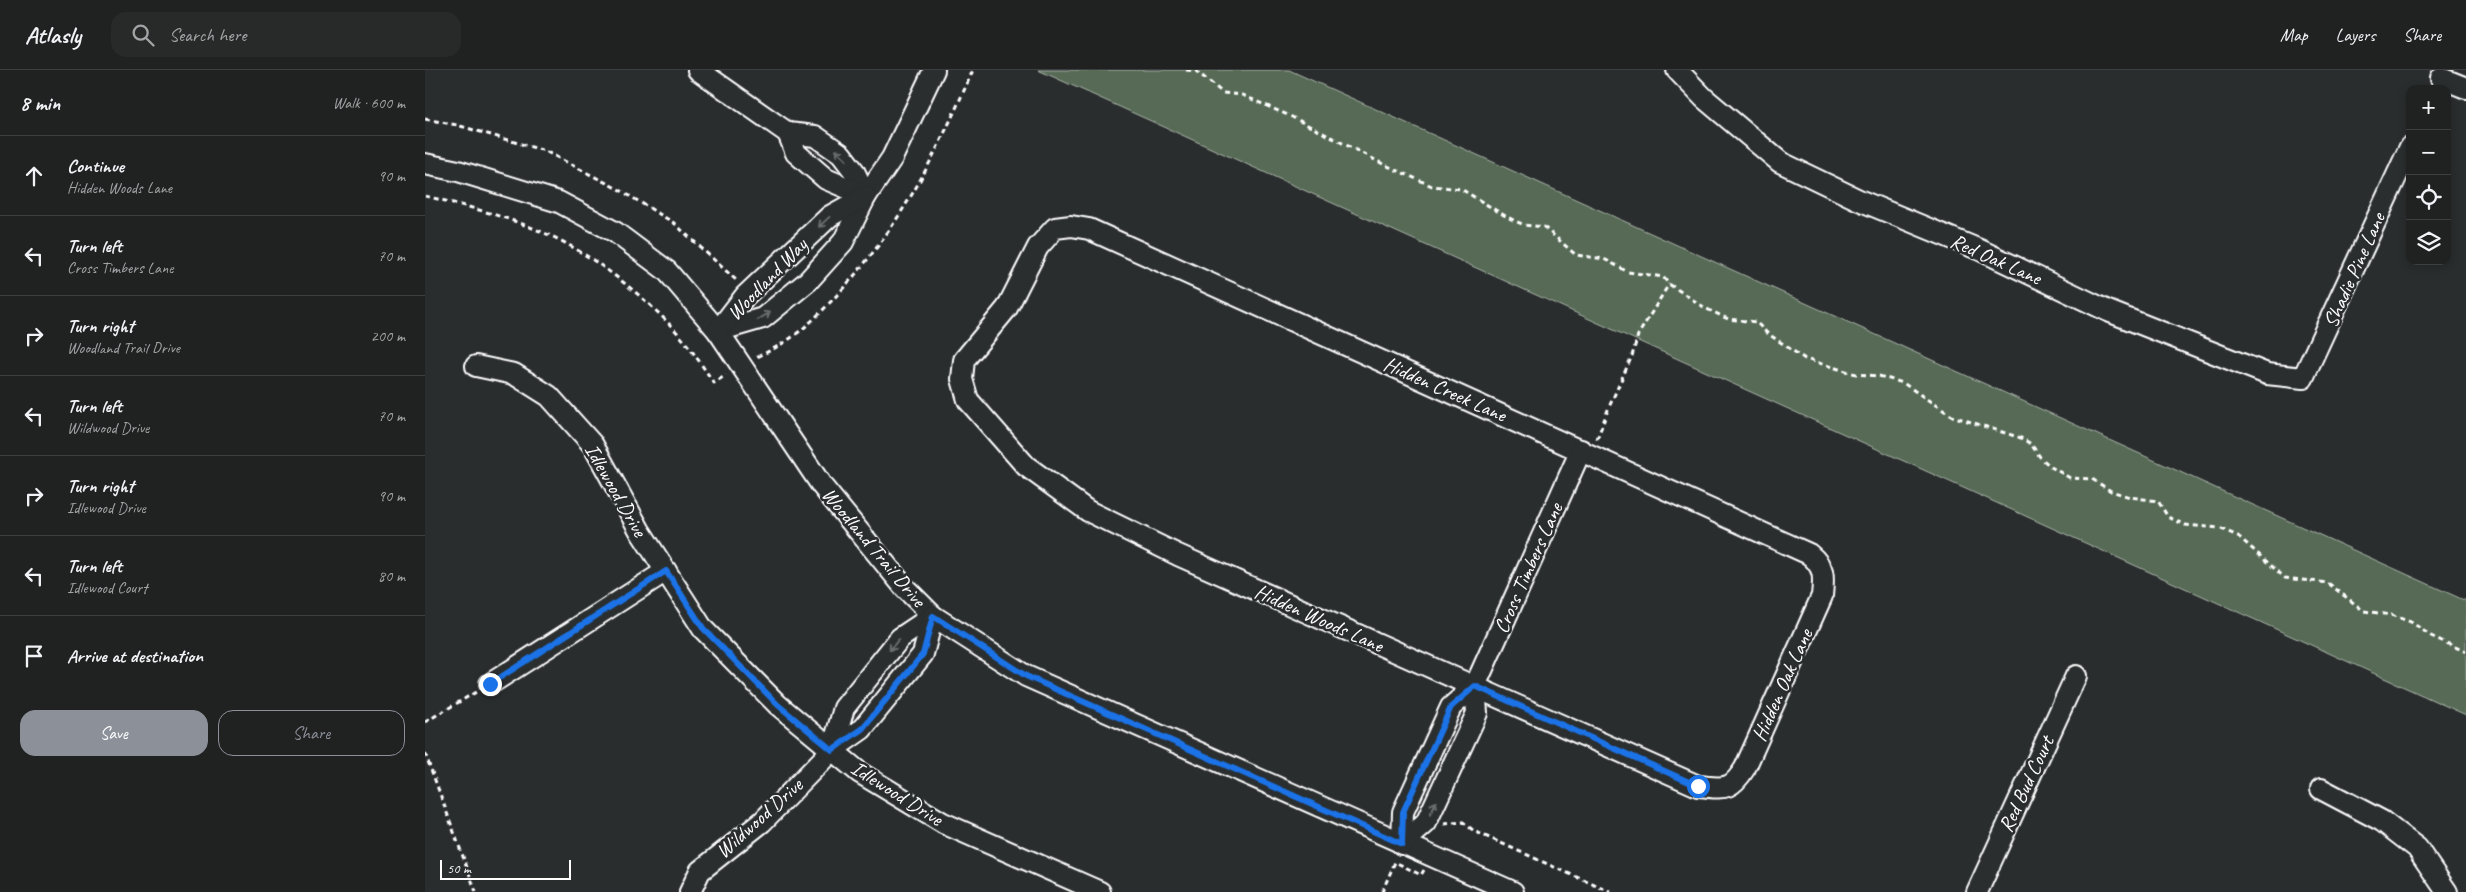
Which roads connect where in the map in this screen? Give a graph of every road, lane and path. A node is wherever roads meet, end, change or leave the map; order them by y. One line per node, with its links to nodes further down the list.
1 (698, 70): 9 (street)
2 (934, 70): 13 (street, Woodland Way)
3 (973, 70): 18 (path)
4 (1186, 70): 14 (path)
5 (1677, 70): 17 (street, Red Oak Lane)
6 (2441, 79): 7 (street)
7 (2466, 88)
8 (425, 119): 15 (path)
9 (788, 133): 13 (street); 13 (street, one-way to 9)
10 (2406, 156): 17 (street, Shadie Pine Lane)
11 (425, 164): 16 (street, Woodland Trail Drive)
12 (425, 196): 18 (path)
13 (865, 196): 15 (street, Woodland Way, one-way to 15); 16 (street, Woodland Way, one-way to 13)
14 (1669, 284): 21 (path); 25 (path)
15 (745, 296): 16 (street, Woodland Way)
16 (718, 331): 18 (street, Woodland Trail Drive)
17 (2323, 339)
18 (740, 365): 24 (street, Woodland Trail Drive)
19 (476, 366): 22 (street, Idlewood Drive)
20 (962, 379): 21 (street, Hidden Creek Lane); 28 (street, Hidden Woods Lane)
21 (1586, 452): 23 (street, Hidden Creek Lane); 28 (street, Cross Timbers Lane)
22 (666, 571): 27 (street); 30 (street, Idlewood Drive)
23 (1824, 572): 32 (street, Hidden Oak Lane)
24 (933, 616): 30 (street, Wildwood Drive); 30 (street, Wildwood Drive, one-way to 30); 34 (street, Woodland Trail Drive)
25 (2466, 652)
26 (2076, 676): 42 (street, Red Bud Court)
27 (490, 684): 29 (path)
28 (1475, 686): 32 (street, Hidden Woods Lane); 34 (street, Cross Timbers Lane)
29 (425, 722)
30 (832, 750): 36 (street, Wildwood Drive); 38 (street, Idlewood Drive)
31 (425, 753): 37 (path)
32 (1725, 788)
33 (2321, 789): 43 (street)
34 (1402, 844): 35 (street, Woodland Trail Drive)
35 (1430, 856): 39 (path); 40 (street, Woodland Trail Drive); 41 (path)
36 (690, 891)
37 (476, 892)
38 (1100, 892)
39 (1382, 892)
40 (1513, 892)
41 (1610, 892)
42 (1977, 892)
43 (2447, 892)

